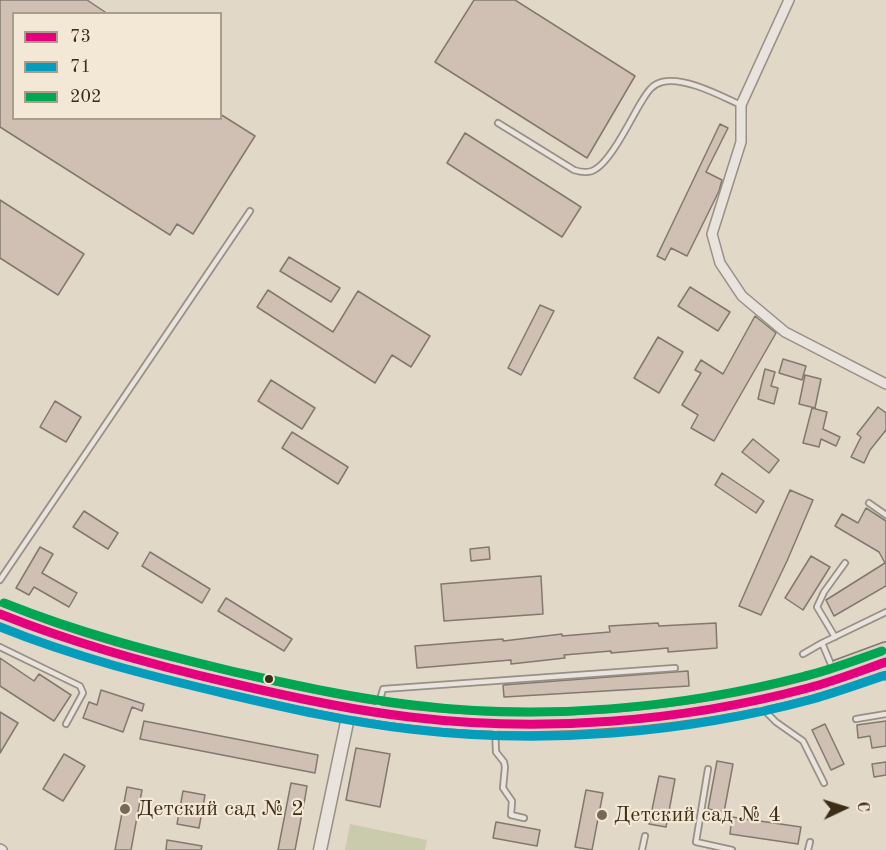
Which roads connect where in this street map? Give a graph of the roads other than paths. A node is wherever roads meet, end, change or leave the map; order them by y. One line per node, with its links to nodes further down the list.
1 (789, 0): 2 (street)
2 (741, 105): 3 (lane); 5 (street)
3 (498, 123)
4 (250, 211): 9 (lane)
5 (886, 384)
6 (868, 504): 7 (lane)
7 (886, 515)
8 (845, 563): 12 (lane)
9 (0, 580)
10 (886, 612): 12 (lane)
11 (0, 614): 20 (main road)
12 (835, 637): 13 (lane)
13 (822, 644): 15 (lane); 18 (lane)
14 (0, 647): 24 (lane)
15 (803, 654)
16 (885, 663): 18 (main road); 19 (main road)
17 (675, 668): 21 (lane)
18 (833, 669): 19 (main road)
19 (753, 700): 25 (main road); 27 (lane)
20 (350, 708): 21 (main road); 31 (street)
21 (376, 712): 25 (main road)
22 (886, 714): 23 (lane)
23 (856, 719)
24 (66, 724)
25 (495, 724): 28 (lane)
26 (708, 769): 33 (lane)
27 (824, 783)
28 (524, 818)
29 (645, 836): 32 (lane)
30 (810, 842): 34 (lane)
31 (320, 850)
32 (642, 850)
33 (732, 850)
34 (808, 850)

